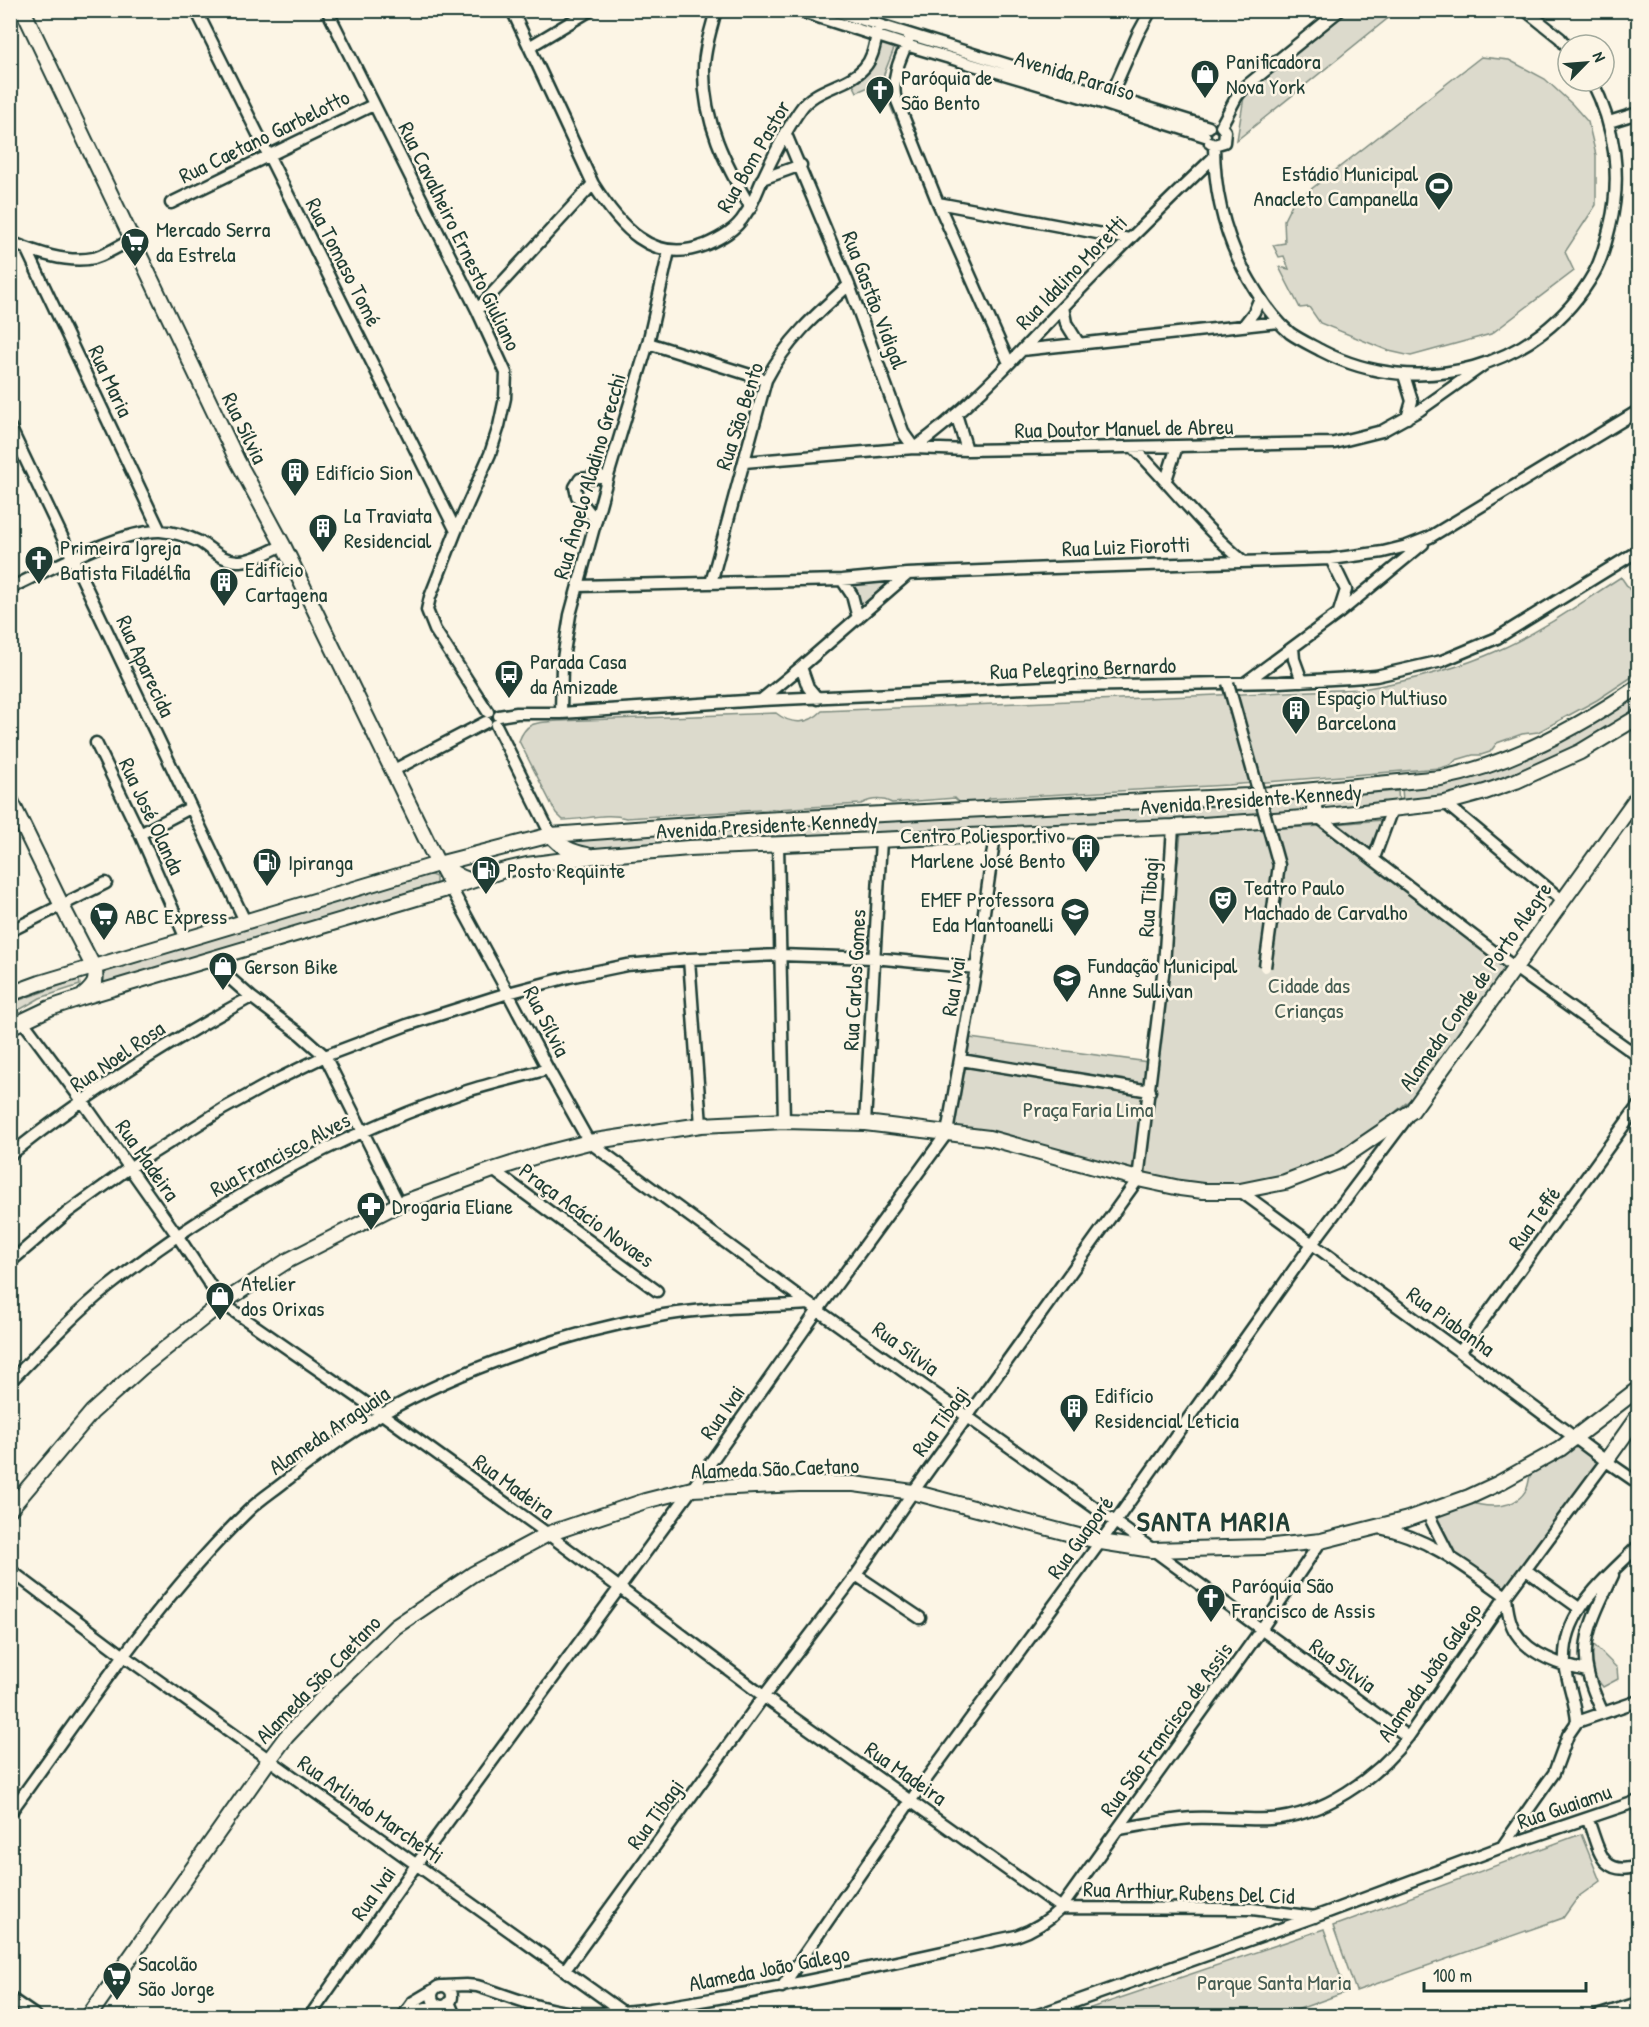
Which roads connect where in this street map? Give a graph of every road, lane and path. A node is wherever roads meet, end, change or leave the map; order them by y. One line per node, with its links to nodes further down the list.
1 (23, 10): 34 (main road, Rua Sílvia)
2 (196, 10): 25 (street, Rua Tomaso Tomé)
3 (327, 10): 18 (street, Rua Cavalheiro Ernesto Giuliano)
4 (512, 10): 15 (street)
5 (591, 10): 15 (street)
6 (716, 10): 32 (street)
7 (796, 10): 12 (street, Avenida Paraíso)
8 (831, 10): 12 (street, Avenida Paraíso)
9 (1151, 10): 17 (street)
10 (1340, 10): 21 (street)
11 (1525, 10): 13 (street)
12 (878, 30): 14 (street, Avenida Paraíso); 23 (street, Rua Bom Pastor)
13 (1556, 36)
14 (908, 40): 17 (street, Avenida Paraíso); 31 (street)
15 (529, 47): 29 (street)
16 (1597, 93): 20 (street)
17 (1109, 100): 22 (street, Avenida Paraíso)
18 (373, 105): 25 (street, Rua Caetano Garbelotto); 41 (street, Rua Cavalheiro Ernesto Giuliano)
19 (1638, 113): 20 (street)
20 (1609, 122): 48 (street)
21 (1221, 126): 22 (street); 24 (street)
22 (1207, 131): 24 (street)
23 (786, 132): 27 (street, Rua Gastão Vidigal); 28 (street, Rua Bom Pastor)
24 (1214, 145): 26 (street)
25 (269, 157): 30 (street, Rua Caetano Garbelotto); 64 (street, Rua Tomaso Tomé)
26 (1214, 157): 33 (street, Rua Idalino Moretti); 39 (street)
27 (801, 165): 28 (street); 38 (street, Rua Gastão Vidigal)
28 (762, 179): 32 (street, Rua Bom Pastor)
29 (593, 184): 37 (street); 41 (street)
30 (171, 203)
31 (938, 203): 33 (street); 47 (street)
32 (751, 208): 37 (street, Rua Bom Pastor)
33 (1129, 238): 40 (street, Rua Idalino Moretti)
34 (132, 239): 36 (street); 66 (main road, Rua Sílvia)
35 (10, 242): 36 (street)
36 (26, 248): 63 (street, Rua Maria)
37 (669, 251): 44 (street, Rua Ângelo Aladino Grecchi)
38 (849, 285): 50 (street, Rua São Bento); 56 (street, Rua Gastão Vidigal)
39 (1260, 298): 42 (street); 43 (street)
40 (1063, 307): 45 (street); 46 (street, Rua Idalino Moretti)
41 (477, 310): 64 (street, Rua Cavalheiro Ernesto Giuliano)
42 (1279, 322): 43 (street); 49 (street)
43 (1244, 325): 45 (street)
44 (648, 343): 50 (street); 60 (street, Rua Ângelo Aladino Grecchi)
45 (1079, 344): 46 (street)
46 (1022, 350): 47 (street, Rua Idalino Moretti)
47 (1009, 363): 52 (street, Rua Idalino Moretti)
48 (1485, 364): 49 (street); 53 (street, Rua Doutor Manuel de Abreu)
49 (1404, 375): 53 (street)
50 (766, 380): 59 (street, Rua São Bento)
51 (1638, 411): 65 (street, Rua Luiz Fiorotti)
52 (956, 414): 56 (street, Rua Idalino Moretti); 58 (street)
53 (1407, 418): 55 (street, Rua Doutor Manuel de Abreu)
54 (10, 427): 68 (street, Rua Aparecida)
55 (1178, 446): 57 (street, Rua Doutor Manuel de Abreu); 61 (street)
56 (914, 448): 58 (street, Rua Doutor Manuel de Abreu); 59 (street, Rua Doutor Manuel de Abreu)
57 (1134, 448): 58 (street, Rua Doutor Manuel de Abreu); 61 (street)
58 (967, 450)
59 (744, 462): 73 (street, Rua São Bento)
60 (608, 476): 62 (street, Rua Ângelo Aladino Grecchi); 62 (street)
61 (1166, 480): 70 (street)
62 (596, 521): 74 (street, Rua Ângelo Aladino Grecchi)
63 (160, 531): 66 (street); 68 (street)
64 (456, 531): 88 (street, Rua Cavalheiro Ernesto Giuliano)
65 (1430, 537): 69 (street, Rua Luiz Fiorotti); 76 (street)
66 (283, 545): 90 (main road, Rua Sílvia)
67 (1638, 551): 80 (street, Rua Pelegrino Bernardo)
68 (74, 558): 75 (street); 96 (street, Rua Aparecida)
69 (1332, 559): 70 (street, Rua Luiz Fiorotti); 76 (street)
70 (1243, 561): 71 (street, Rua Luiz Fiorotti)
71 (907, 574): 72 (street, Rua Luiz Fiorotti); 77 (street)
72 (843, 580): 73 (street, Rua Luiz Fiorotti); 77 (street)
73 (711, 583): 74 (street, Rua Luiz Fiorotti)
74 (578, 586): 86 (street, Rua Ângelo Aladino Grecchi)
75 (10, 588)
76 (1339, 613): 78 (street)
77 (858, 618): 79 (street)
78 (1293, 648): 80 (street); 81 (street)
79 (801, 667): 84 (street); 85 (street)
80 (1302, 681): 81 (street, Rua Pelegrino Bernardo)
81 (1246, 682): 82 (street, Rua Pelegrino Bernardo)
82 (1228, 683): 84 (street, Rua Pelegrino Bernardo); 121 (street, bridge)
83 (1638, 687): 91 (main road, Avenida Presidente Kennedy)
84 (818, 699): 85 (street, Rua Pelegrino Bernardo)
85 (761, 700): 86 (street, Rua Pelegrino Bernardo)
86 (561, 713): 88 (street, Rua Pelegrino Bernardo)
87 (1638, 717): 95 (main road, Avenida Presidente Kennedy)
88 (492, 719): 90 (street, Rua Pelegrino Bernardo); 101 (street, Rua Cavalheiro Ernesto Giuliano)
89 (96, 743): 100 (street, Rua José Olanda)
90 (392, 771): 107 (main road, Rua Sílvia)
91 (1391, 784): 92 (main road, Avenida Presidente Kennedy); 97 (main road)
92 (1326, 789): 98 (main road); 101 (main road, Avenida Presidente Kennedy)
93 (1638, 796): 112 (main road, Alameda Conde de Porto Alegre)
94 (10, 799): 113 (main road)
95 (1445, 803): 97 (main road, Avenida Presidente Kennedy); 112 (street)
96 (190, 808): 100 (street); 114 (street, Rua Aparecida)
97 (1392, 809): 98 (main road, Avenida Presidente Kennedy); 106 (street)
98 (1318, 817): 99 (main road, Avenida Presidente Kennedy); 106 (street)
99 (1173, 827): 102 (main road, Avenida Presidente Kennedy); 134 (street, Rua Tibagi)
100 (140, 834): 116 (street, Rua José Olanda)
101 (551, 834): 105 (main road); 107 (main road, Avenida Presidente Kennedy); 108 (main road)
102 (994, 835): 103 (main road, Avenida Presidente Kennedy); 123 (street, Rua Ivai)
103 (881, 840): 104 (main road, Avenida Presidente Kennedy); 118 (street, Rua Carlos Gomes)
104 (778, 844): 105 (main road, Avenida Presidente Kennedy); 117 (street)
105 (595, 856): 108 (main road, Avenida Presidente Kennedy)
106 (1374, 858): 124 (street)
107 (438, 864): 109 (main road); 111 (street, Rua Sílvia); 114 (main road, Avenida Presidente Kennedy)
108 (527, 865): 109 (main road, Avenida Presidente Kennedy)
109 (471, 880): 111 (main road, Avenida Presidente Kennedy)
110 (106, 883): 113 (street)
111 (450, 888): 120 (main road, Avenida Presidente Kennedy); 125 (street, Rua Sílvia)
112 (1562, 900): 124 (main road, Alameda Conde de Porto Alegre)
113 (62, 906): 115 (street); 122 (main road)
114 (245, 921): 116 (main road, Avenida Presidente Kennedy)
115 (10, 930)
116 (186, 939): 122 (main road, Avenida Presidente Kennedy)
117 (780, 955): 118 (street); 119 (street); 138 (street)
118 (874, 958): 123 (street); 139 (street, Rua Carlos Gomes)
119 (689, 959): 125 (street); 140 (street)
120 (209, 960): 127 (main road, Avenida Presidente Kennedy); 128 (street)
121 (1265, 967)
122 (94, 968): 126 (main road, Avenida Presidente Kennedy); 127 (main road)
123 (976, 968): 132 (street, Rua Ivai)
124 (1515, 968): 131 (street); 137 (main road, Alameda Conde de Porto Alegre)
125 (508, 993): 130 (street); 133 (street, Rua Sílvia)
126 (10, 994)
127 (83, 997): 129 (main road, Avenida Presidente Kennedy)
128 (251, 997): 130 (street); 135 (street, Rua Noel Rosa)
129 (14, 1022): 135 (street, Rua Madeira)
130 (325, 1056): 141 (street); 145 (street)
131 (1638, 1056)
132 (961, 1060): 134 (street); 142 (street, Rua Ivai)
133 (548, 1069): 141 (street, Rua Francisco Alves); 143 (street, Rua Sílvia)
134 (1150, 1091): 147 (street, Rua Tibagi)
135 (83, 1102): 144 (street, Rua Noel Rosa); 145 (street, Rua Madeira)
136 (1638, 1106): 156 (street, Rua Teffé)
137 (1412, 1111): 148 (main road, Alameda Conde de Porto Alegre); 151 (street, Rua Guaporé)
138 (784, 1121): 139 (main road, Alameda Conde de Porto Alegre); 140 (main road, Alameda Conde de Porto Alegre)
139 (865, 1123): 142 (main road, Alameda Conde de Porto Alegre)
140 (701, 1125): 143 (main road, Alameda Conde de Porto Alegre)
141 (362, 1131): 149 (street); 150 (street, Rua Francisco Alves)
142 (947, 1133): 147 (main road, Alameda Conde de Porto Alegre); 155 (street, Rua Ivai)
143 (589, 1142): 146 (main road, Alameda Conde de Porto Alegre); 155 (street, Rua Sílvia)
144 (10, 1155)
145 (129, 1168): 150 (street, Rua Madeira); 152 (street)
146 (493, 1170): 149 (main road, Alameda Conde de Porto Alegre); 153 (street, Praça Acácio Novaes)
147 (1138, 1179): 148 (main road, Alameda Conde de Porto Alegre); 161 (street, Rua Tibagi)
148 (1240, 1191): 151 (street, Rua Piabanha)
149 (399, 1204): 154 (main road, Alameda Conde de Porto Alegre)
150 (177, 1235): 154 (street, Rua Madeira); 157 (street, Rua Francisco Alves)
151 (1312, 1244): 156 (street, Rua Piabanha); 169 (street, Rua Guaporé)
152 (10, 1262)
153 (657, 1291)
154 (222, 1302): 159 (street, Rua Madeira); 167 (main road, Alameda Conde de Porto Alegre)
155 (813, 1307): 159 (street, Alameda Araguaia); 161 (street, Rua Sílvia); 165 (street, Rua Ivai)
156 (1460, 1352): 162 (street, Rua Piabanha)
157 (10, 1382)
158 (1638, 1389): 162 (main road, Alameda São Caetano)
159 (382, 1414): 171 (street, Rua Madeira); 186 (street, Alameda Araguaia)
160 (1638, 1416): 163 (main road)
161 (967, 1417): 166 (street, Rua Tibagi); 169 (street, Rua Sílvia)
162 (1576, 1438): 163 (street, Rua Piabanha); 168 (main road, Alameda São Caetano)
163 (1606, 1461): 164 (street, Rua Piabanha); 179 (street, Alameda João Galego)
164 (1638, 1483)
165 (692, 1489): 166 (main road, Alameda São Caetano); 171 (main road, Alameda São Caetano); 181 (street, Rua Ivai)
166 (913, 1492): 173 (main road, Alameda São Caetano); 180 (street, Rua Tibagi)
167 (10, 1509)
168 (1427, 1512): 170 (main road, Alameda São Caetano); 176 (street)
169 (1115, 1522): 173 (street, Rua Guaporé); 175 (street, Rua Sílvia)
170 (1377, 1527): 172 (main road, Alameda São Caetano); 176 (street)
171 (548, 1534): 181 (street, Rua Madeira); 194 (main road, Alameda São Caetano)
172 (1321, 1541): 175 (main road, Alameda São Caetano); 185 (street, Rua São Francisco de Assis)
173 (1101, 1542): 175 (main road, Alameda São Caetano); 195 (street, Rua Guaporé)
174 (1638, 1546): 177 (street)
175 (1152, 1550): 185 (street, Rua Sílvia)
176 (1450, 1557): 182 (street)
177 (1617, 1568): 183 (street); 188 (street)
178 (10, 1570): 186 (street, Rua Arlindo Marchetti)
179 (1526, 1570): 182 (street, Alameda João Galego); 183 (street)
180 (856, 1575): 184 (street); 189 (street, Rua Tibagi)
181 (619, 1589): 189 (street, Rua Madeira); 201 (street, Rua Ivai)
182 (1506, 1596): 187 (street); 193 (street, Alameda João Galego)
183 (1579, 1608): 187 (street)
184 (920, 1618)
185 (1260, 1630): 193 (street, Rua Sílvia); 199 (street, Rua São Francisco de Assis)
186 (124, 1656): 194 (street, Rua Arlindo Marchetti); 197 (street, Alameda Araguaia)
187 (1565, 1665): 188 (street); 192 (street)
188 (1587, 1671): 191 (street)
189 (764, 1696): 195 (street, Rua Madeira); 205 (street, Rua Tibagi)
190 (1638, 1701): 191 (street)
191 (1603, 1713): 192 (street)
192 (1577, 1722): 200 (street)
193 (1408, 1737): 199 (street, Alameda João Galego)
194 (268, 1760): 201 (street, Rua Arlindo Marchetti); 214 (main road, Alameda São Caetano)
195 (911, 1800): 203 (street, Rua Madeira); 207 (street, Rua Guaporé)
196 (1638, 1801): 198 (street, Rua Guaiamu)
197 (10, 1813)
198 (1588, 1820): 200 (street, Rua Guaiamu); 202 (street)
199 (1119, 1829): 203 (street, Rua São Francisco de Assis)
200 (1502, 1847): 204 (street, Rua Guaiamu)
201 (416, 1865): 205 (street, Rua Arlindo Marchetti); 215 (street, Rua Ivai)
202 (1638, 1866)
203 (1061, 1908): 204 (street, Rua Arthiur Rubens Del Cid); 207 (street, Alameda João Galego)
204 (1315, 1917): 218 (street, Rua Guaiamu)
205 (565, 1970): 212 (street, Rua Arlindo Marchetti)
206 (477, 1986): 208 (street, Alameda João Galego); 210 (street); 212 (street, Alameda João Galego)
207 (782, 1986): 212 (street, Alameda João Galego)
208 (439, 1988): 210 (street); 210 (street); 216 (street)
209 (10, 1998): 213 (street)
210 (445, 2003): 216 (street); 217 (street)
211 (1638, 2003): 219 (street)
212 (623, 2012)
213 (36, 2016)
214 (89, 2016)
215 (310, 2016)
216 (404, 2016)
217 (453, 2016)
218 (1035, 2016)
219 (1598, 2016)

